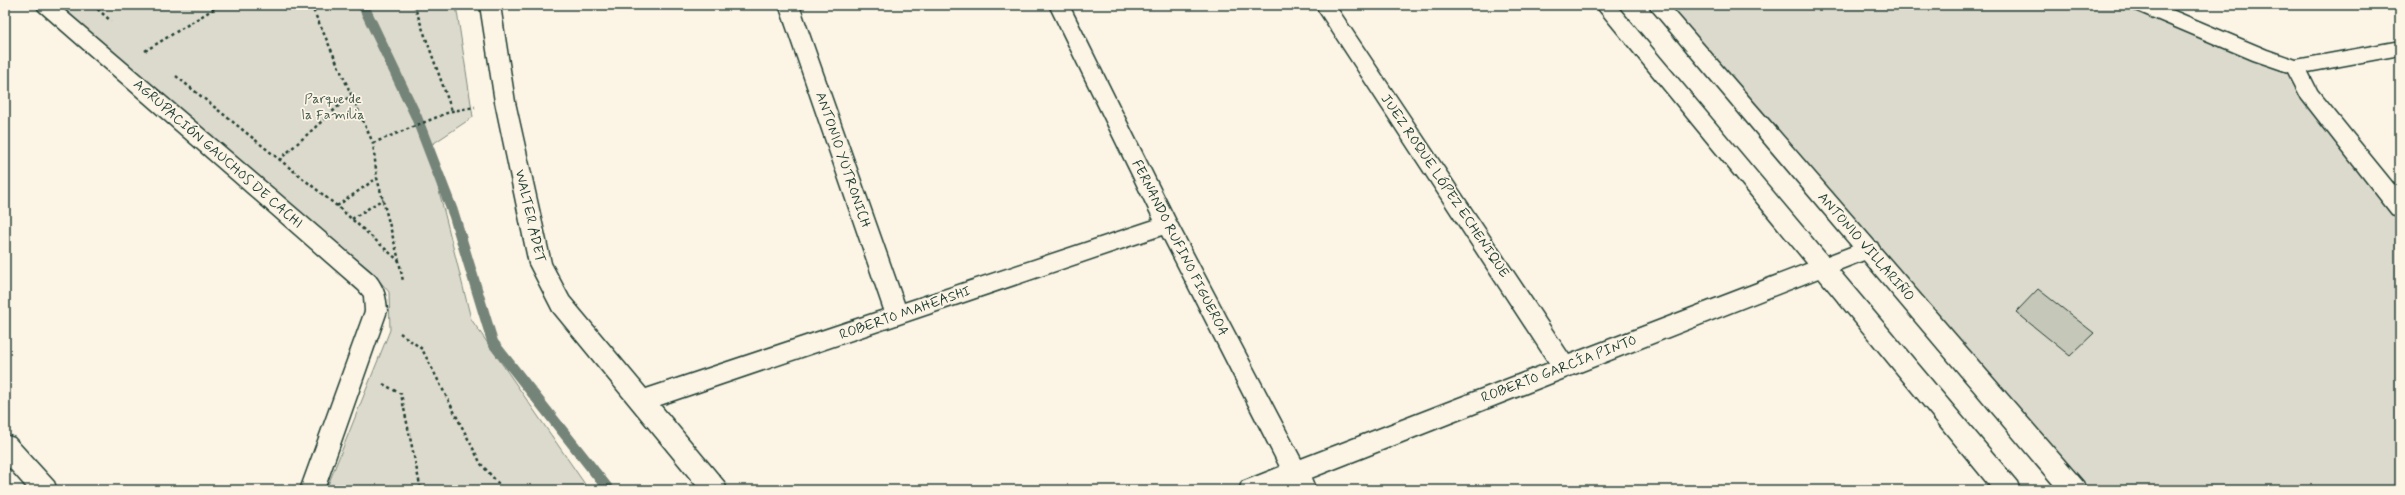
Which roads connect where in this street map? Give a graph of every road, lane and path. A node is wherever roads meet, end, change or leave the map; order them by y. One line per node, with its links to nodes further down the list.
1 (46, 5): 35 (street, AGRUPACIÓN GAUCHOS DE CACHI)
2 (220, 5): 13 (path)
3 (311, 5): 15 (path)
4 (414, 5): 16 (path)
5 (789, 5): 27 (street, ANTONIO YUTRONICH)
6 (1059, 5): 23 (street, FERNANDO RUFINO FIGUEROA)
7 (1325, 5): 29 (street, JUEZ ROQUE LÓPEZ ECHENIQUE)
8 (1605, 5): 26 (street)
9 (1658, 5): 24 (street, ANTONIO VILLARIÑO)
10 (2142, 5): 14 (street)
11 (495, 6): 31 (street, WALTER ADET)
12 (2400, 48): 14 (street)
13 (145, 51)
14 (2296, 67): 21 (street)
15 (352, 94): 16 (path); 17 (path)
16 (373, 143): 18 (path)
17 (279, 160)
18 (377, 178): 19 (path); 20 (path)
19 (383, 199): 22 (path); 25 (path)
20 (337, 206)
21 (2400, 208)
22 (352, 220)
23 (1167, 224): 27 (street, ROBERTO MAHEASHI); 33 (street, FERNANDO RUFINO FIGUEROA)
24 (1869, 250): 26 (street, ROBERTO GARCÍA PINTO); 41 (street, ANTONIO VILLARIÑO)
25 (400, 261)
26 (1821, 267): 29 (street, ROBERTO GARCÍA PINTO); 40 (street)
27 (898, 316): 31 (street, ROBERTO MAHEASHI)
28 (399, 332): 37 (path)
29 (1564, 366): 33 (street, ROBERTO GARCÍA PINTO)
30 (380, 382): 36 (path)
31 (642, 401): 38 (street, WALTER ADET)
32 (5, 446): 34 (street)
33 (1299, 481): 39 (street, ROBERTO GARCÍA PINTO)
34 (45, 490)
35 (312, 490)
36 (421, 490)
37 (504, 490)
38 (715, 490)
39 (1251, 490)
40 (2008, 490)
41 (2074, 490)

